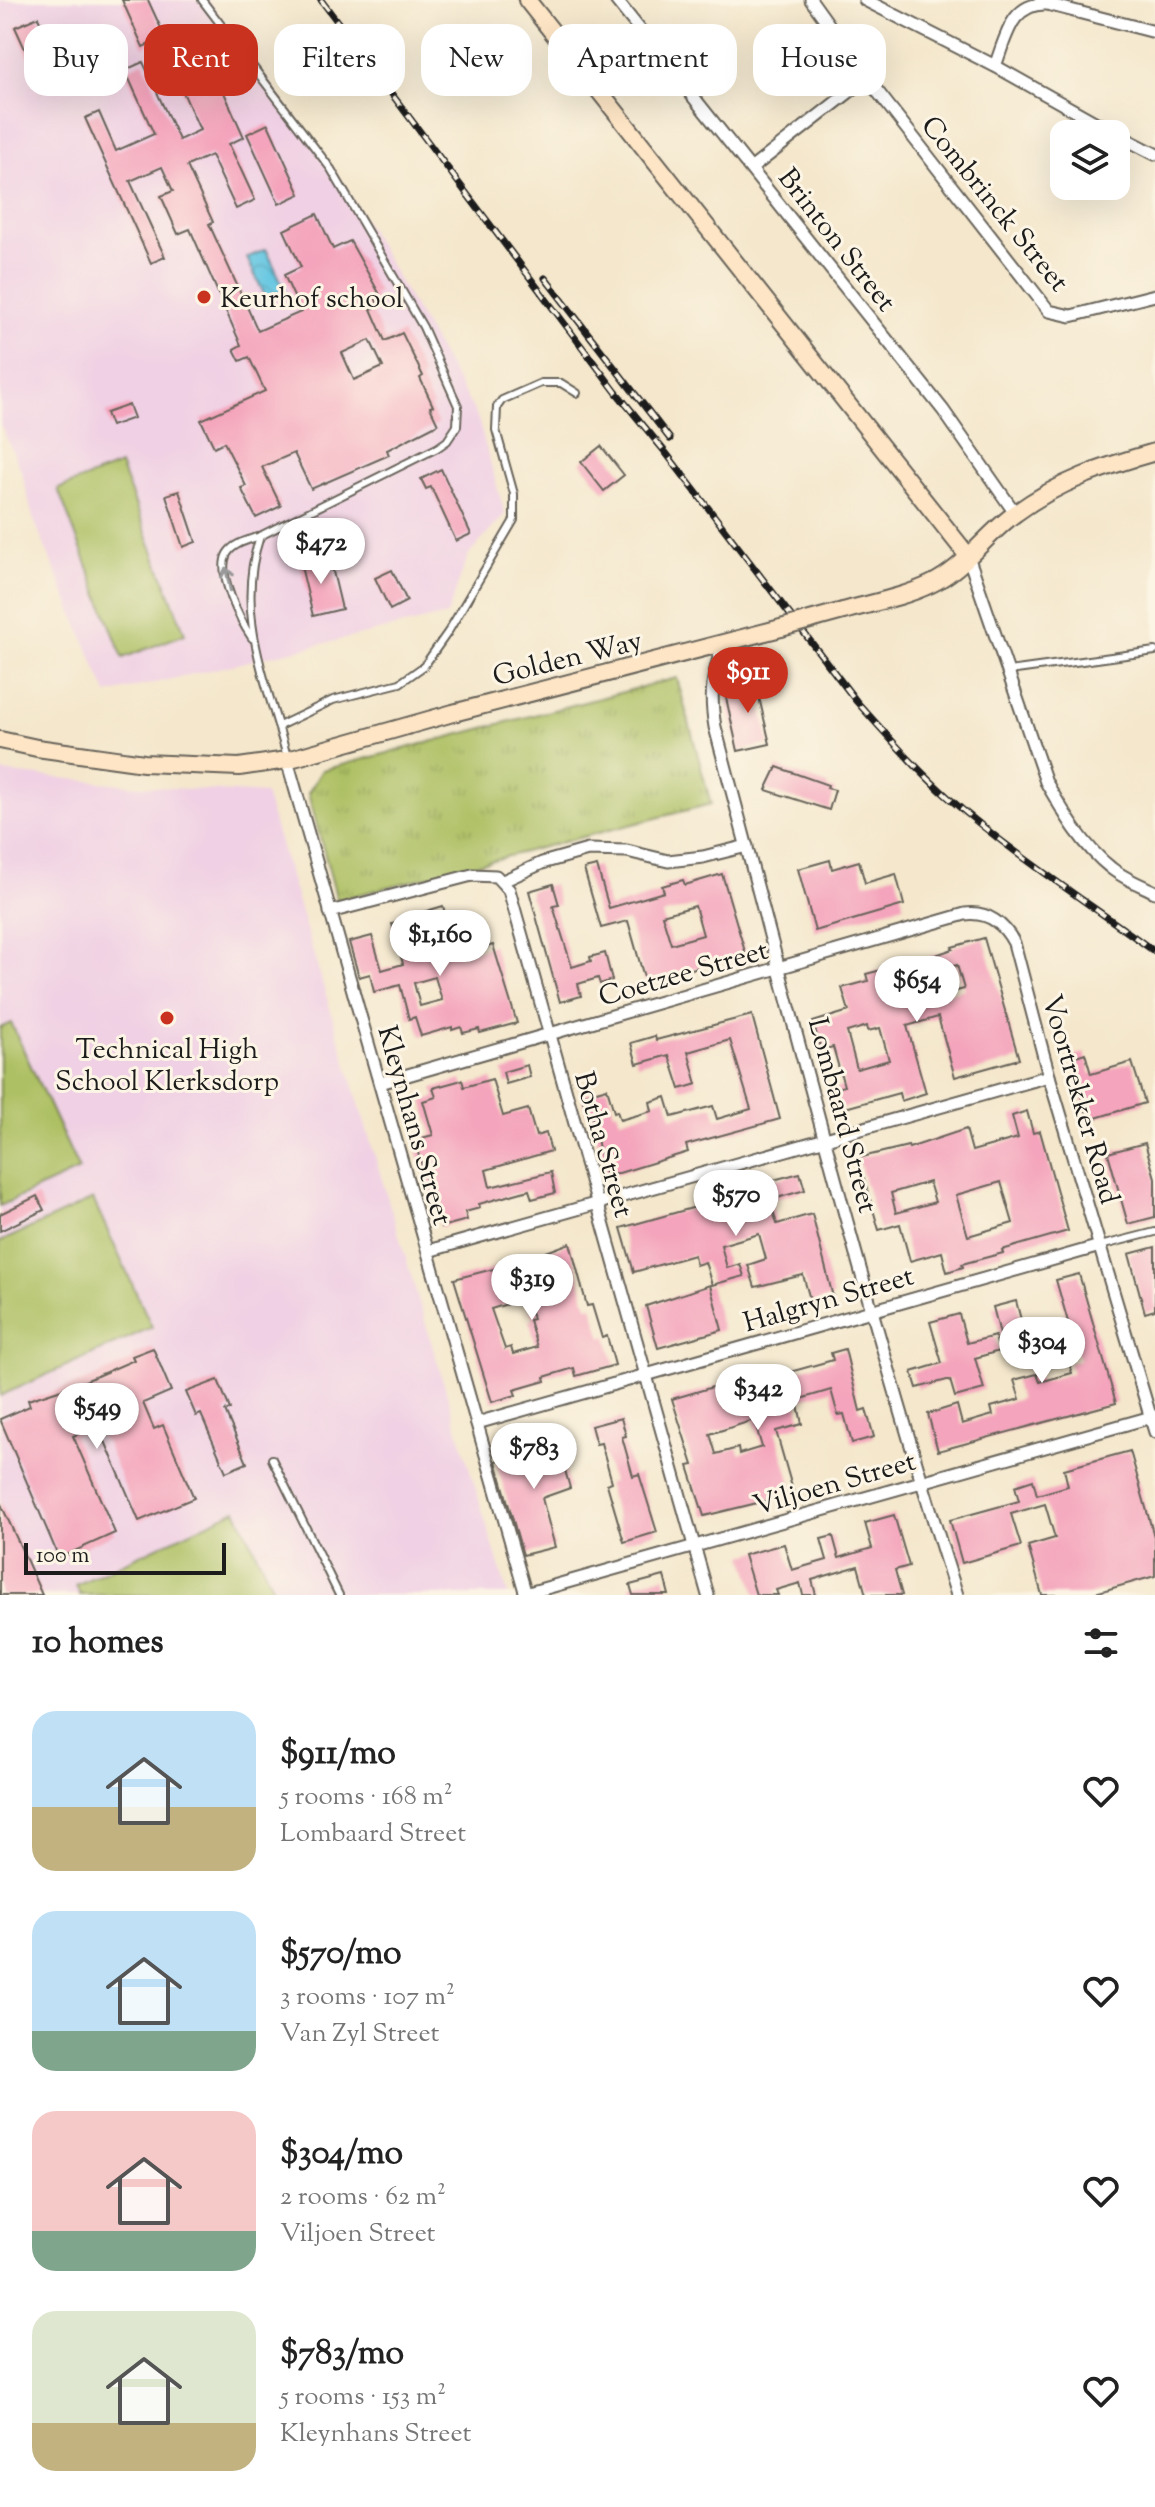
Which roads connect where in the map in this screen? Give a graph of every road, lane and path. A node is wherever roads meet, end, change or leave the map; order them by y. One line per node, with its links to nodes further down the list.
1 (202, 0): 19 (lane)
2 (527, 0): 20 (street)
3 (616, 0): 14 (street, Brinton Street)
4 (811, 0): 6 (street, Combrinck Street)
5 (865, 0): 8 (street)
6 (828, 24)
7 (1155, 32): 8 (street)
8 (995, 66): 11 (street)
9 (844, 96): 14 (street)
10 (881, 96): 15 (street, Combrinck Street)
11 (1091, 120)
12 (1130, 141): 13 (street)
13 (1155, 154)
14 (752, 168): 18 (street, Brinton Street)
15 (1155, 295)
16 (577, 393): 25 (lane)
17 (1155, 452): 18 (street, Golden Way)
18 (1015, 513): 20 (street, Golden Way)
19 (260, 536): 21 (lane); 21 (lane, one-way to 19)
20 (968, 556): 22 (street, Golden Way, bridge); 24 (street)
21 (252, 638): 25 (lane)
22 (723, 644): 27 (street, Golden Way); 28 (street, Lombaard Street)
23 (1155, 651): 24 (lane)
24 (1009, 671): 30 (street)
25 (279, 726): 27 (lane)
26 (0, 740): 27 (street, Golden Way)
27 (287, 760): 31 (street, Kleynhans Street)
28 (747, 846): 29 (street); 33 (street, Lombaard Street)
29 (503, 881): 31 (street); 34 (street, Botha Street)
30 (1155, 892)
31 (330, 912): 36 (street, Kleynhans Street)
32 (998, 921): 33 (street, Coetzee Street); 35 (street, Voortrekker Road)
33 (779, 969): 34 (street, Coetzee Street); 37 (street, Lombaard Street)
34 (549, 1035): 36 (street, Coetzee Street); 38 (street, Botha Street)
35 (1049, 1076): 37 (street); 40 (street, Voortrekker Road)
36 (380, 1083): 41 (street, Kleynhans Street)
37 (825, 1139): 38 (street); 42 (street, Lombaard Street)
38 (597, 1203): 41 (street); 43 (street, Botha Street)
39 (1155, 1232): 40 (lane)
40 (1100, 1246): 42 (street, Halgryn Street); 44 (street, Voortrekker Road)
41 (428, 1251): 45 (street, Kleynhans Street)
42 (873, 1310): 43 (street, Halgryn Street); 48 (street, Lombaard Street)
43 (647, 1374): 45 (street, Halgryn Street); 49 (street, Botha Street)
44 (1153, 1417): 46 (street, Voortrekker Road); 48 (street, Viljoen Street)
45 (477, 1423): 51 (street, Kleynhans Street)
46 (1155, 1432)
47 (272, 1459): 50 (lane)
48 (921, 1483): 49 (street, Viljoen Street); 53 (street, Lombaard Street)
49 (694, 1547): 51 (street, Viljoen Street); 52 (street, Botha Street)
50 (339, 1595)
51 (525, 1595)
52 (708, 1595)
53 (957, 1595)

